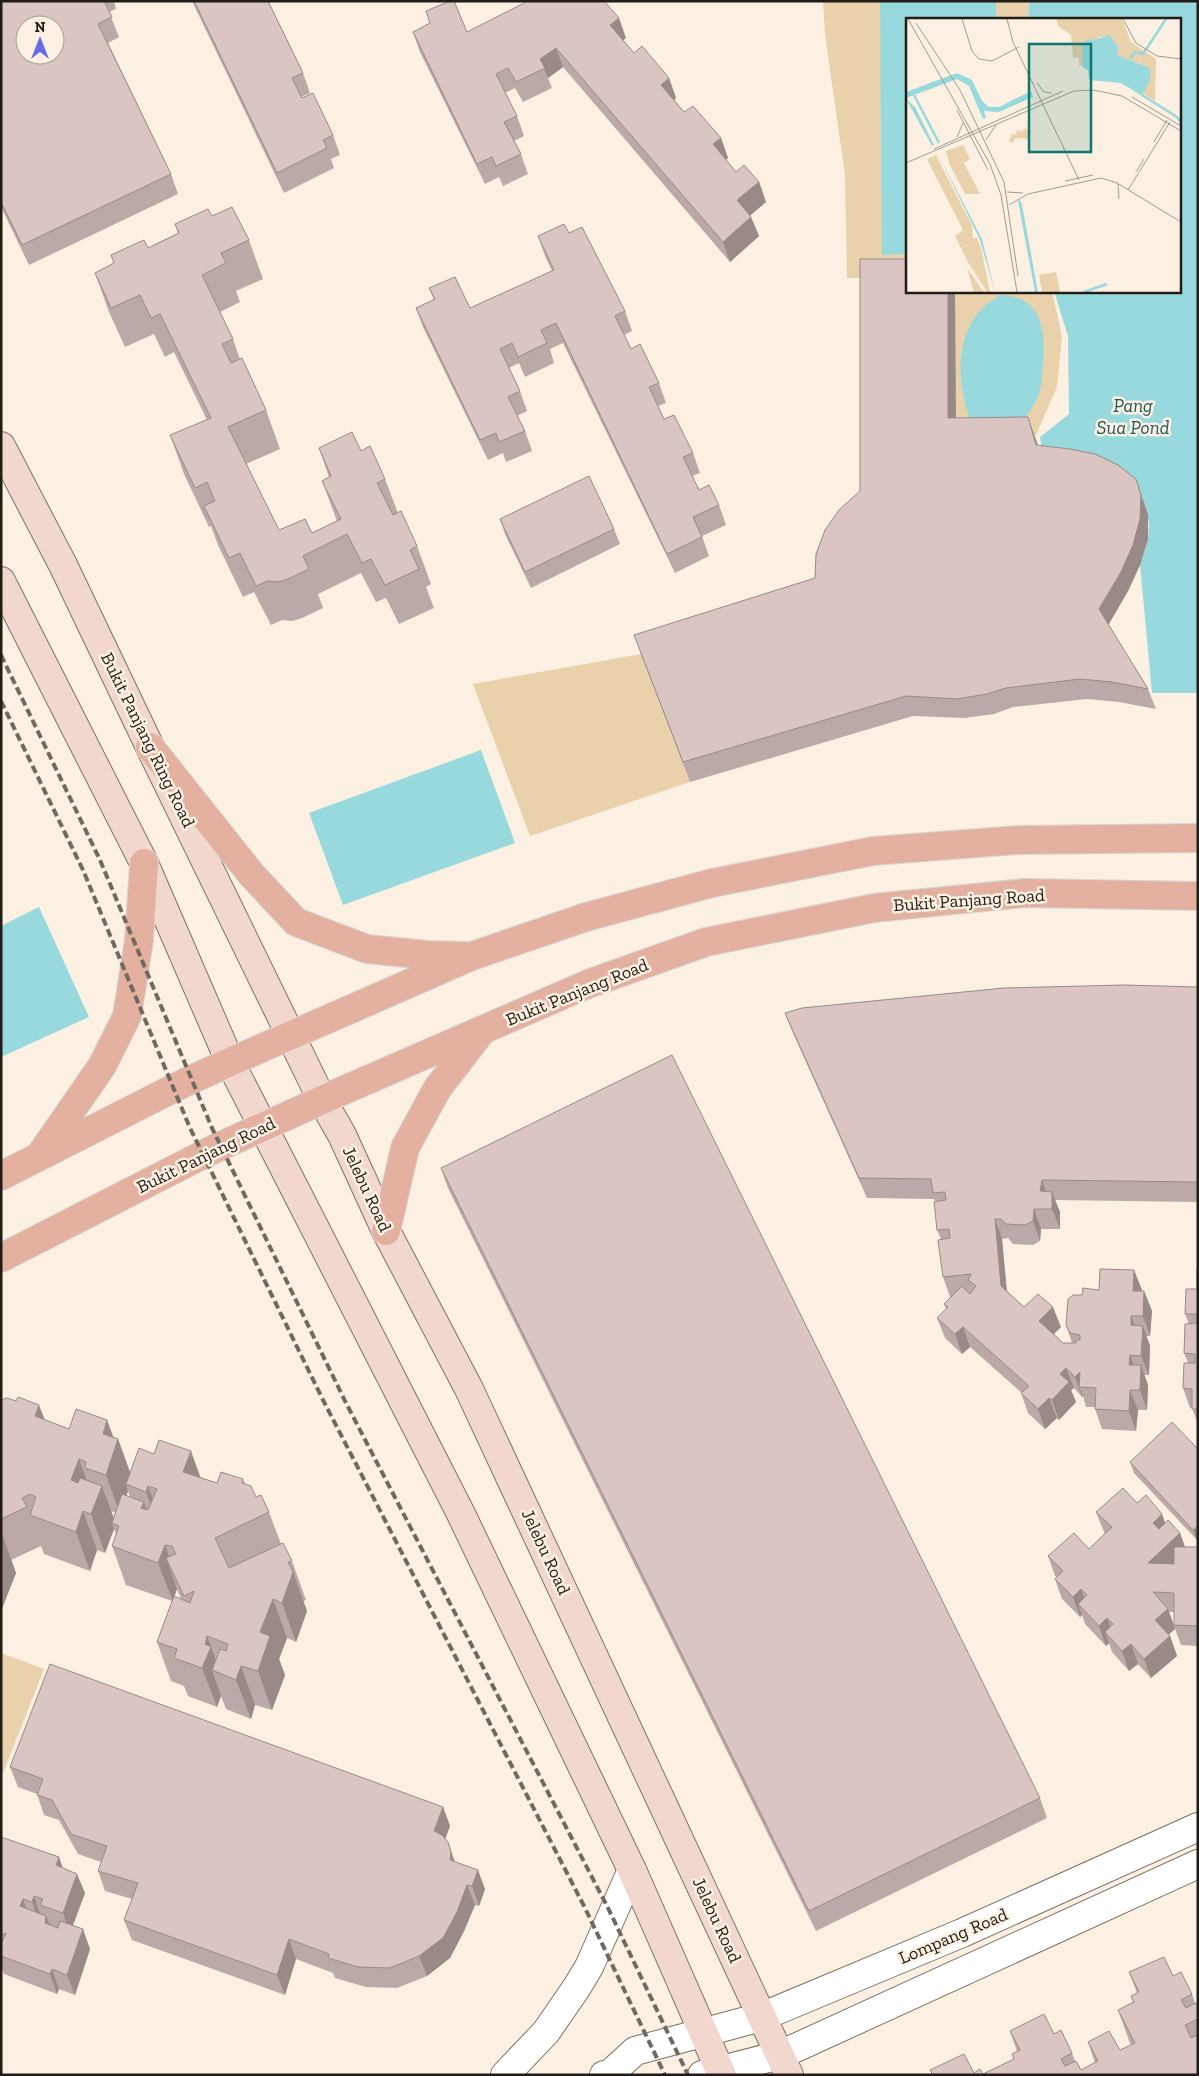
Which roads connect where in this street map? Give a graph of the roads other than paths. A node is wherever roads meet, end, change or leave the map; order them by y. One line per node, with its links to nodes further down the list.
1 (1, 446): 3 (main road, Bukit Panjang Ring Road)
2 (1, 581): 5 (main road)
3 (150, 747): 7 (main road); 9 (main road, Bukit Panjang Ring Road)
4 (1198, 838): 7 (main road)
5 (144, 863): 10 (main road); 13 (main road)
6 (1198, 896): 8 (main road, Bukit Panjang Road)
7 (472, 956): 9 (main road)
8 (482, 1031): 11 (main road, Bukit Panjang Road); 15 (main road)
9 (291, 1036): 10 (main road); 11 (main road, Jelebu Road)
10 (230, 1062): 12 (main road); 13 (main road)
11 (322, 1100): 12 (main road, Bukit Panjang Road); 15 (main road, Jelebu Road)
12 (262, 1127): 16 (main road, Bukit Panjang Road); 19 (main road)
13 (41, 1156): 14 (main road)
14 (1, 1176)
15 (386, 1231): 20 (main road, Jelebu Road)
16 (1, 1258)
17 (1198, 1827): 20 (street, Lompang Road)
18 (1198, 1864): 22 (street, Lompang Road)
19 (632, 1870): 21 (main road); 25 (street)
20 (761, 2017): 21 (street, Lompang Road); 22 (main road, Jelebu Road)
21 (704, 2033): 23 (street); 24 (main road)
22 (784, 2065): 24 (street, Lompang Road)
23 (610, 2074)
24 (715, 2074)
25 (505, 2075)

